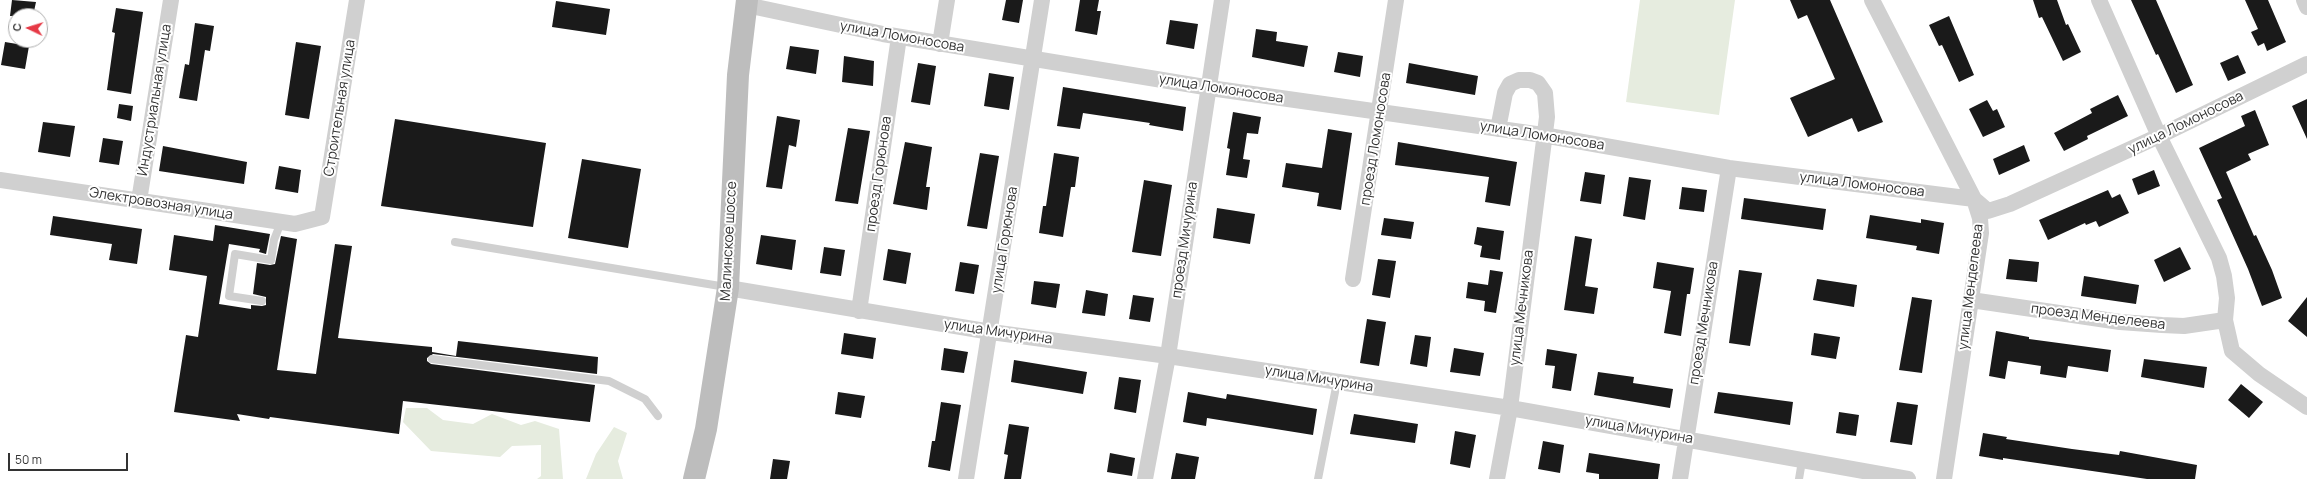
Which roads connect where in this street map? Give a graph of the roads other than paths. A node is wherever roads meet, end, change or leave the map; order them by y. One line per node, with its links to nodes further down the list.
1 (171, 0): 24 (street, Индустриальная улица)
2 (357, 0): 25 (street, Строительная улица)
3 (947, 0): 13 (street)
4 (1042, 0): 14 (street, улица Горюнова)
5 (1222, 0): 16 (street, проезд Мичурина)
6 (1396, 0): 17 (street, проезд Ломоносова)
7 (1872, 0): 23 (street, улица Менделеева)
8 (2099, 0): 20 (street)
9 (2304, 0): 11 (street)
10 (747, 2): 12 (street, улица Ломоносова); 29 (main road, Малинское шоссе)
11 (2307, 7)
12 (899, 37): 13 (street, улица Ломоносова); 32 (street, проезд Горюнова)
13 (940, 44): 14 (street, улица Ломоносова)
14 (1033, 59): 16 (street, улица Ломоносова); 34 (street, улица Горюнова)
15 (2307, 64): 20 (street, улица Ломоносова)
16 (1208, 87): 17 (street, улица Ломоносова); 35 (street, проезд Мичурина)
17 (1380, 113): 18 (street, улица Ломоносова); 28 (street, проезд Ломоносова)
18 (1498, 129): 19 (street, улица Ломоносова); 19 (street)
19 (1543, 136): 21 (street, улица Ломоносова); 39 (street, улица Мечникова)
20 (2159, 136): 23 (street, улица Ломоносова); 33 (street)
21 (1729, 168): 23 (street, улица Ломоносова); 41 (street, проезд Мечникова)
22 (0, 180): 24 (street, Электровозная улица)
23 (1974, 199): 30 (street, улица Менделеева)
24 (139, 201): 26 (street, Электровозная улица)
25 (322, 217): 26 (street, Электровозная улица)
26 (281, 222): 31 (lane)
27 (455, 242): 29 (lane)
28 (1353, 279)
29 (728, 288): 32 (street, улица Мичурина); 43 (main road, Малинское шоссе)
30 (1971, 300): 33 (street, проезд Менделеева); 51 (street, улица Менделеева)
31 (262, 301)
32 (859, 311): 34 (street, улица Мичурина)
33 (2225, 320): 38 (street)
34 (991, 332): 35 (street, улица Мичурина); 44 (street, улица Горюнова)
35 (1168, 356): 37 (street, улица Мичурина); 45 (street, проезд Мичурина)
36 (432, 359): 40 (lane)
37 (1337, 382): 39 (street, улица Мичурина); 46 (lane)
38 (2307, 407)
39 (1510, 408): 41 (street, улица Мичурина); 47 (street, улица Мечникова)
40 (658, 416)
41 (1686, 438): 42 (street, улица Мичурина); 48 (street, проезд Мечникова)
42 (1802, 461): 49 (lane); 50 (street, улица Мичурина)
43 (694, 479)
44 (966, 479)
45 (1145, 479)
46 (1318, 479)
47 (1496, 479)
48 (1680, 479)
49 (1799, 479)
50 (1908, 479)
51 (1944, 479)

